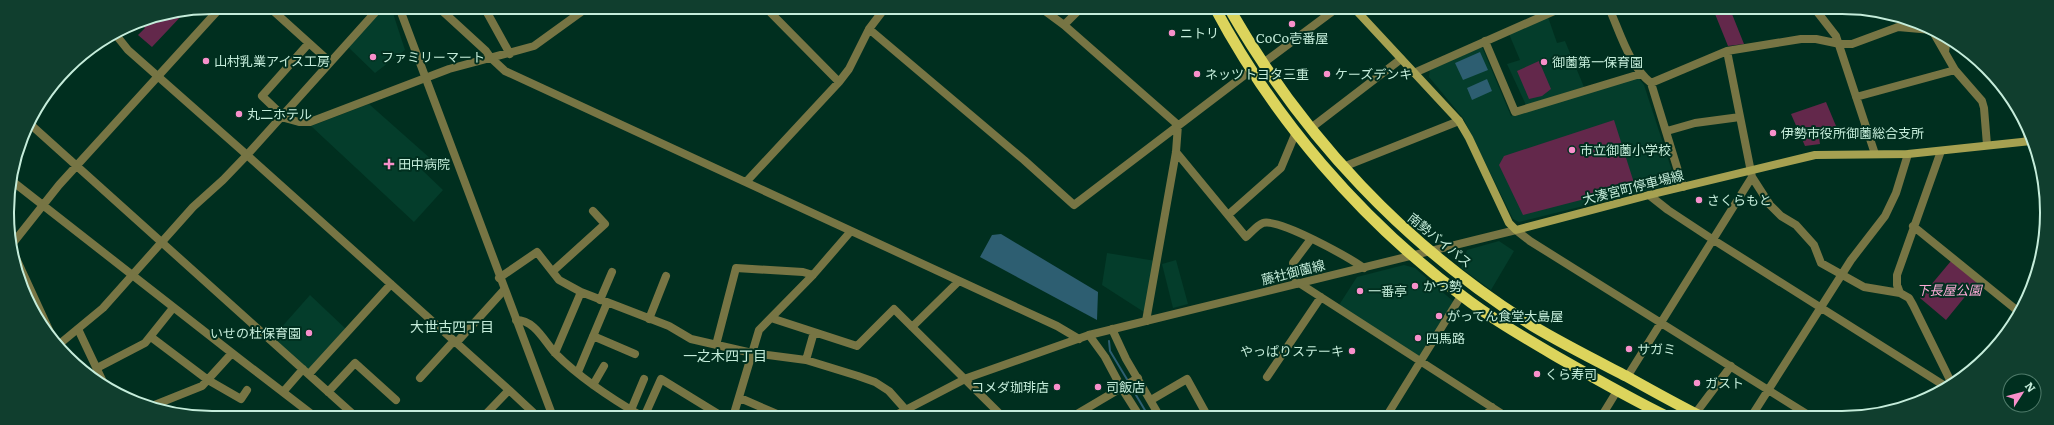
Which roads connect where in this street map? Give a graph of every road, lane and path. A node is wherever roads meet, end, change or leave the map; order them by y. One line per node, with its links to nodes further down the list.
1 (215, 14): 39 (street)
2 (277, 14): 25 (street)
3 (374, 14): 33 (street)
4 (402, 14): 40 (street)
5 (446, 14): 31 (street)
6 (488, 14): 30 (street)
7 (578, 14): 30 (street)
8 (772, 14): 41 (street)
9 (880, 14): 21 (street)
10 (1048, 14): 19 (street)
11 (1075, 14): 19 (street)
12 (1218, 14): 36 (highway)
13 (1233, 14): 34 (highway, 南勢バイパス)
14 (1329, 14): 34 (street)
15 (1360, 14): 32 (main road)
16 (1548, 14): 24 (street)
17 (1612, 14): 38 (street)
18 (1821, 14): 26 (street)
19 (1064, 25): 47 (street)
20 (1913, 28): 26 (street)
21 (869, 29): 41 (street); 47 (street)
22 (118, 38): 39 (street)
23 (1937, 39): 29 (street)
24 (1485, 42): 37 (street); 38 (street)
25 (309, 43): 33 (street); 44 (street)
26 (1840, 44): 28 (street); 43 (street)
27 (1946, 44): 29 (street)
28 (1728, 51): 42 (street); 45 (street)
29 (1945, 53): 35 (street)
30 (510, 54): 31 (street)
31 (491, 58): 40 (street); 62 (street)
32 (1401, 59): 37 (main road); 49 (street)
33 (330, 62): 44 (street)
34 (1262, 64): 49 (highway, 南勢バイパス)
35 (1955, 70): 43 (street); 53 (street)
36 (1250, 71): 47 (street); 51 (highway)
37 (1414, 73): 46 (main road)
38 (1640, 74): 42 (street)
39 (159, 77): 58 (street); 59 (street)
40 (425, 78): 44 (street); 85 (street)
41 (839, 82): 62 (street)
42 (1651, 83): 50 (street)
43 (1856, 97): 56 (street)
44 (282, 116): 58 (street)
45 (1740, 117): 50 (street); 61 (street)
46 (1459, 121): 60 (street); 70 (main road)
47 (1178, 125): 55 (street)
48 (33, 127): 59 (street)
49 (1311, 128): 60 (highway, 南勢バイパス)
50 (1667, 131): 64 (street)
51 (1296, 132): 68 (street); 77 (highway)
52 (2026, 139): 53 (main road, 大湊宮町停車場線)
53 (1987, 145): 54 (main road, 大湊宮町停車場線)
54 (1941, 151): 57 (main road, 大湊宮町停車場線); 69 (street)
55 (1176, 152): 68 (street); 103 (street)
56 (1874, 154): 57 (main road, 大湊宮町停車場線); 61 (main road, 大湊宮町停車場線)
57 (1908, 154): 81 (street)
58 (247, 155): 75 (street); 89 (street)
59 (77, 166): 66 (street); 75 (street)
60 (1343, 167): 76 (highway, 南勢バイパス)
61 (1752, 174): 64 (main road, 大湊宮町停車場線); 74 (street); 81 (street)
62 (746, 182): 71 (street)
63 (16, 185): 66 (street)
64 (1683, 187): 65 (main road, 大湊宮町停車場線)
65 (1649, 195): 70 (main road, 大湊宮町停車場線); 74 (street)
66 (42, 205): 72 (street); 83 (street)
67 (593, 211): 79 (street)
68 (1228, 215): 73 (street)
69 (1913, 226): 92 (street); 98 (street)
70 (1516, 230): 76 (street, 藤社御薗線); 104 (street)
71 (851, 231): 82 (street); 86 (street)
72 (16, 239)
73 (1311, 239): 78 (street); 88 (street)
74 (1712, 239): 97 (street); 104 (street)
75 (160, 242): 83 (street); 125 (street)
76 (1432, 252): 77 (street, 藤社御薗線); 129 (highway, 南勢バイパス)
77 (1413, 256): 78 (street, 藤社御薗線); 93 (highway)
78 (1364, 268): 88 (street, 藤社御薗線)
79 (553, 271): 85 (street); 91 (street)
80 (612, 272): 95 (street)
81 (1842, 274): 92 (street); 97 (street)
82 (813, 275): 100 (street); 115 (street)
83 (132, 276): 96 (street); 106 (street)
84 (666, 276): 101 (street)
85 (499, 278): 90 (street)
86 (958, 281): 105 (street); 112 (street)
87 (27, 282): 99 (street)
88 (1297, 283): 94 (street); 103 (street, 藤社御薗線)
89 (391, 284): 114 (street); 125 (street)
90 (504, 290): 102 (street); 114 (street)
91 (581, 292): 95 (street); 117 (street)
92 (1900, 293): 134 (street)
93 (1461, 296): 121 (street); 142 (highway)
94 (1321, 297): 121 (street); 128 (street)
95 (604, 301): 101 (street); 111 (street)
96 (173, 308): 110 (street); 116 (street)
97 (1822, 308): 136 (street); 141 (street)
98 (2015, 309)
99 (40, 310)
100 (771, 318): 108 (street); 118 (street)
101 (649, 319): 115 (street)
102 (516, 320): 117 (street); 156 (street)
103 (1146, 321): 107 (street, 藤社御薗線)
104 (1662, 322): 123 (street); 129 (street)
105 (912, 326): 108 (street); 133 (street)
106 (78, 329): 113 (street); 124 (street)
107 (1112, 329): 109 (street, 藤社御薗線); 131 (street)
108 (814, 332): 120 (street)
109 (1090, 335): 112 (street, 藤社御薗線); 138 (street)
110 (151, 336): 124 (street); 135 (street)
111 (593, 336): 119 (street); 126 (street)
112 (1079, 339): 133 (street, 藤社御薗線)
113 (62, 342)
114 (457, 342): 130 (street); 140 (street)
115 (716, 345): 118 (street)
116 (232, 353): 135 (street); 143 (street)
117 (556, 353): 126 (street)
118 (752, 353): 120 (street); 145 (street)
119 (635, 354)
120 (806, 360): 150 (street)
121 (1421, 361): 149 (street); 167 (street)
122 (604, 366): 137 (street)
123 (1731, 366): 141 (street); 173 (street)
124 (97, 368): 127 (street)
125 (306, 372): 143 (street); 144 (street)
126 (578, 372): 137 (street)
127 (101, 377)
128 (1267, 377)
129 (1627, 377): 172 (highway, 南勢バイパス)
130 (420, 378)
131 (1136, 378): 138 (street); 147 (street)
132 (644, 379): 151 (street)
133 (965, 379): 150 (street, 藤社御薗線); 162 (street)
134 (1950, 379)
135 (208, 380): 139 (street); 148 (street)
136 (1941, 384)
137 (593, 385): 151 (street)
138 (1122, 386): 163 (street); 164 (street)
139 (247, 390)
140 (509, 390): 154 (street); 155 (street)
141 (1769, 390): 174 (street); 175 (street)
142 (1617, 391): 170 (street); 171 (highway)
143 (283, 392): 152 (street)
144 (328, 392): 146 (street); 153 (street)
145 (740, 398): 159 (street); 160 (street)
146 (396, 400)
147 (1150, 400): 165 (street); 166 (street)
148 (159, 403)
149 (1492, 407): 168 (street); 169 (street)
150 (905, 409): 161 (street, 藤社御薗線)
151 (631, 410)
152 (308, 411)
153 (349, 411)
154 (489, 411)
155 (532, 411)
156 (547, 411)
157 (646, 411): 158 (street)
158 (713, 411)
159 (735, 411)
160 (770, 411)
161 (902, 411)
162 (997, 411)
163 (1082, 411)
164 (1137, 411)
165 (1156, 411)
166 (1205, 411)
167 (1390, 411)
168 (1489, 411)
169 (1498, 411)
170 (1604, 411)
171 (1656, 411)
172 (1689, 411)
173 (1701, 411)
174 (1756, 411)
175 (1802, 411)

